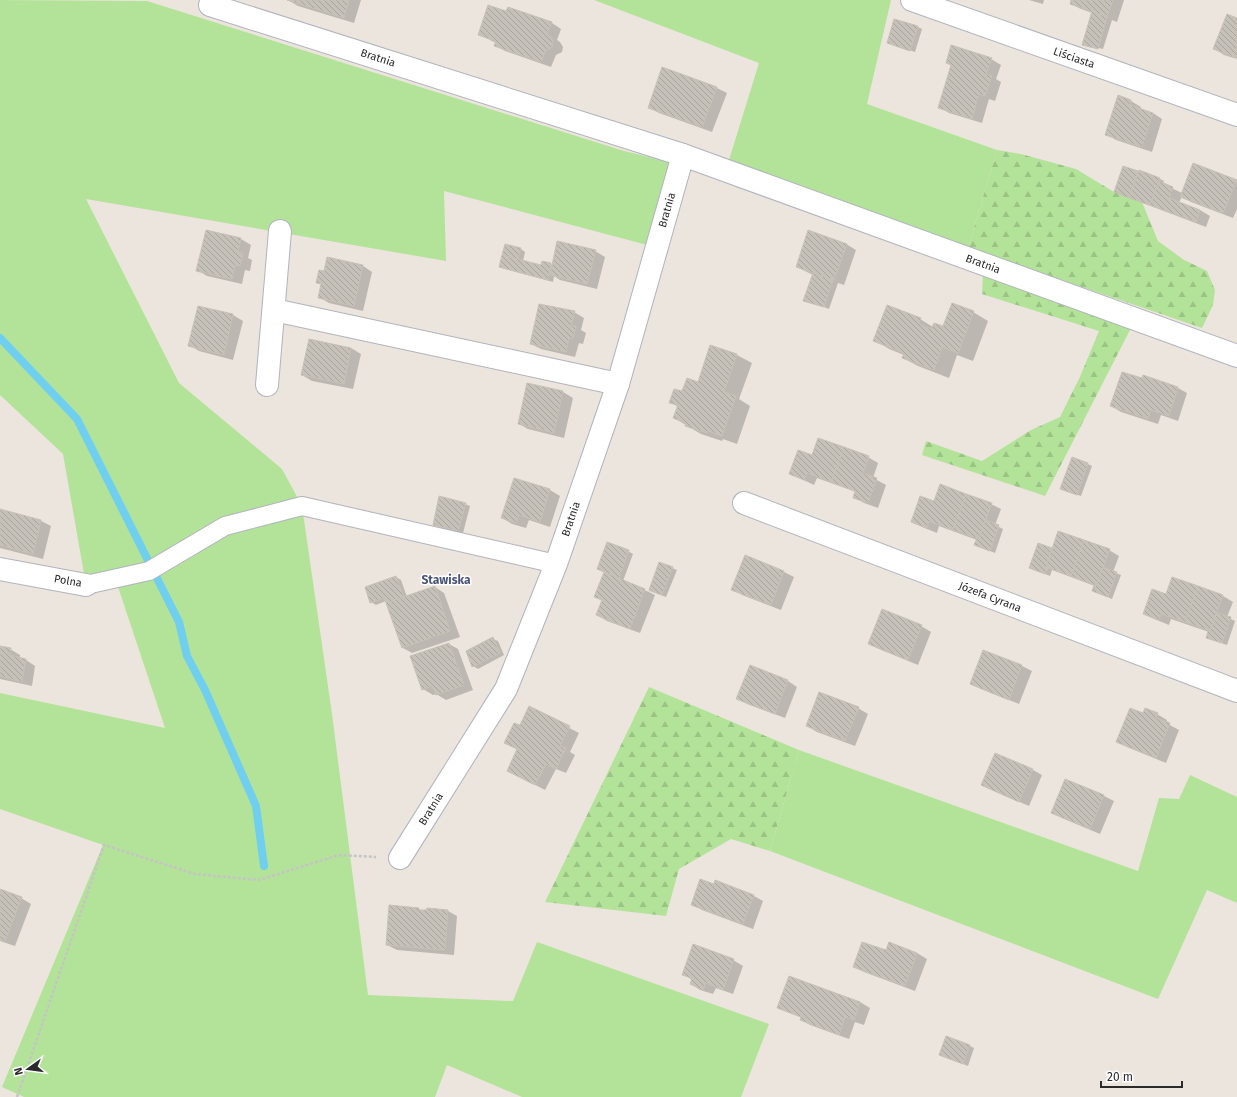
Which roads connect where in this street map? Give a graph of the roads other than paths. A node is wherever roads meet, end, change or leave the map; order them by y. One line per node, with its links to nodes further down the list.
1 (912, 0): 3 (street, Liściasta)
2 (210, 5): 4 (street, Bratnia)
3 (1237, 115)
4 (683, 155): 7 (street, Bratnia); 8 (street, Bratnia)
5 (280, 231): 6 (street)
6 (274, 310): 8 (street); 9 (street)
7 (1237, 356)
8 (618, 384): 11 (street, Bratnia)
9 (267, 385)
10 (744, 503): 14 (street, Józefa Cyrana)
11 (556, 564): 13 (street, Polna); 15 (street, Bratnia)
12 (0, 569): 13 (street, Polna)
13 (86, 585)
14 (1237, 691)
15 (400, 858)

